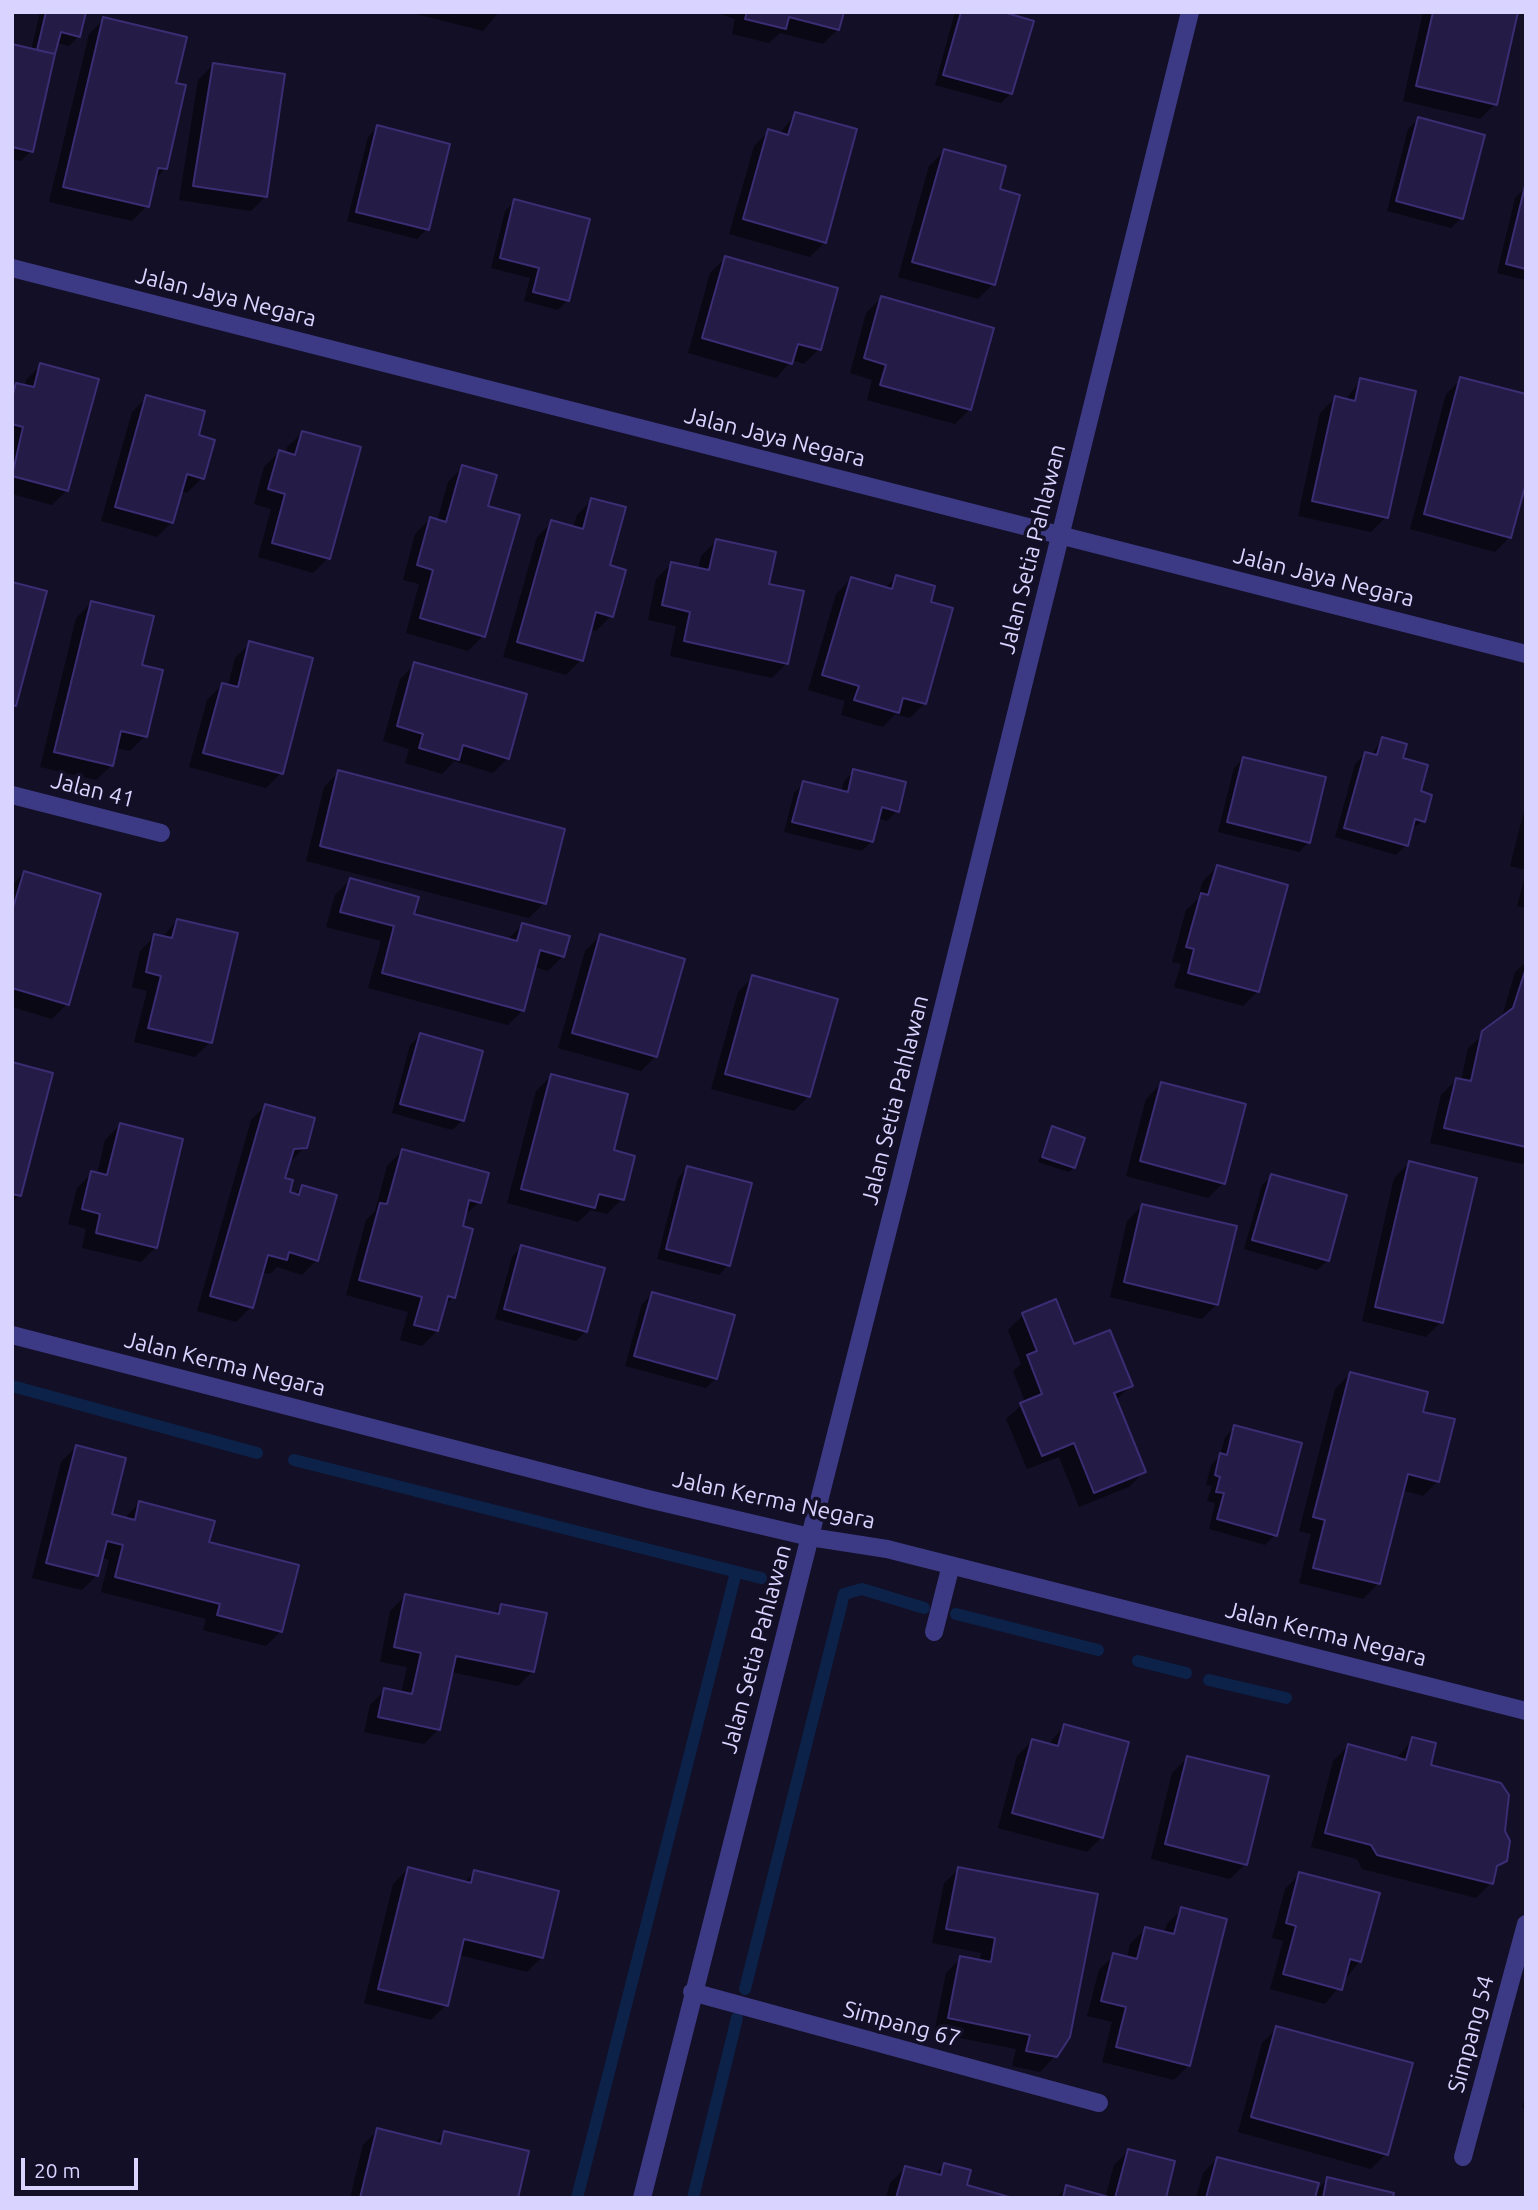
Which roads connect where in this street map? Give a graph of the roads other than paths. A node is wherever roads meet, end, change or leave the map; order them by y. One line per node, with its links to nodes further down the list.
1 (1190, 12): 3 (street, Jalan Setia Pahlawan)
2 (12, 268): 3 (street, Jalan Jaya Negara)
3 (1062, 534): 4 (street, Jalan Jaya Negara); 8 (street, Jalan Setia Pahlawan)
4 (1526, 654)
5 (12, 795): 6 (street, Jalan 41)
6 (162, 833)
7 (12, 1335): 8 (street, Jalan Kerma Negara)
8 (810, 1537): 9 (street, Jalan Kerma Negara); 13 (street, Jalan Setia Pahlawan)
9 (951, 1564): 10 (street); 11 (street, Jalan Kerma Negara)
10 (934, 1632)
11 (1526, 1712)
12 (1526, 1924): 15 (street, Simpang 54)
13 (692, 1992): 14 (street, Simpang 67); 16 (street, Jalan Setia Pahlawan)
14 (1099, 2103)
15 (1462, 2157)
16 (642, 2198)

